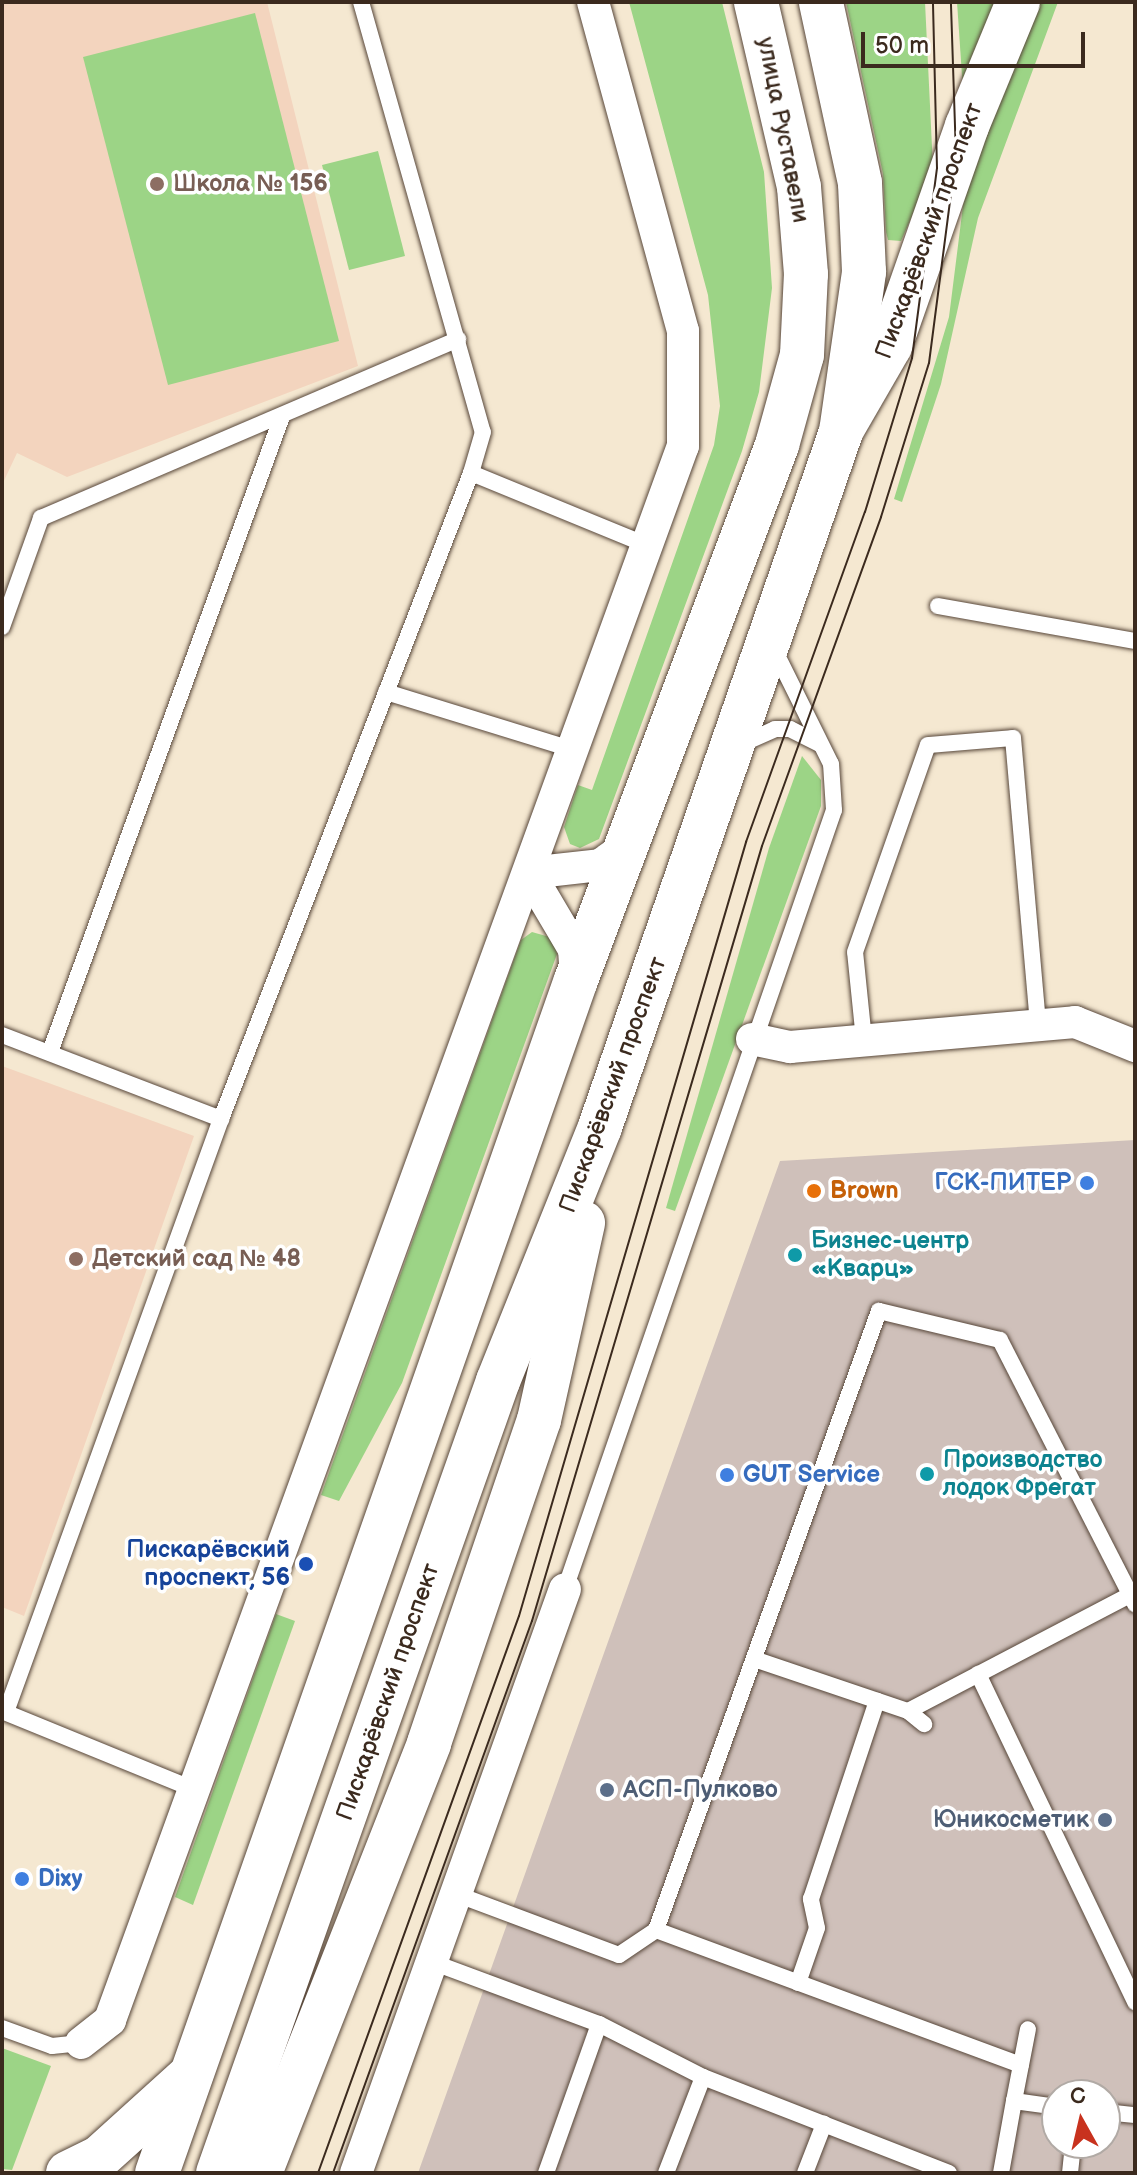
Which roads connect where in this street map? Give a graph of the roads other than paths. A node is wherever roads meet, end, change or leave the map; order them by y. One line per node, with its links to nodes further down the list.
1 (361, 2): 6 (lane)
2 (593, 2): 10 (street)
3 (756, 2): 19 (main road, улица Руставели)
4 (821, 2): 8 (main road)
5 (1018, 2): 8 (main road, Пискарёвский проспект)
6 (458, 339): 7 (lane); 9 (lane)
7 (281, 419): 12 (lane); 27 (lane)
8 (841, 432): 13 (main road, Пискарёвский проспект)
9 (471, 473): 10 (lane); 15 (lane)
10 (649, 546): 17 (street)
11 (938, 606): 14 (lane)
12 (2, 627)
13 (768, 637): 16 (lane); 18 (main road, Пискарёвский проспект)
14 (1135, 641)
15 (386, 692): 17 (lane); 28 (lane)
16 (819, 744): 18 (lane); 24 (lane)
17 (574, 750): 20 (street)
18 (726, 755): 29 (main road, Пискарёвский проспект)
19 (623, 849): 20 (street); 21 (main road)
20 (529, 873): 21 (street); 38 (street)
21 (576, 980): 49 (main road)
22 (1038, 1026): 25 (street); 25 (lane); 26 (street)
23 (2, 1035): 27 (lane)
24 (752, 1039): 25 (street); 30 (lane)
25 (864, 1040)
26 (1135, 1045)
27 (50, 1052): 28 (lane)
28 (221, 1119): 36 (lane)
29 (600, 1127): 56 (main road, Пискарёвский проспект); 57 (main road)
30 (565, 1589): 39 (street)
31 (1133, 1600): 32 (lane); 33 (lane)
32 (754, 1659): 34 (lane); 40 (lane)
33 (978, 1674): 35 (lane); 43 (lane)
34 (877, 1701): 35 (lane); 42 (lane)
35 (908, 1711): 37 (lane)
36 (4, 1712): 38 (lane)
37 (924, 1724)
38 (193, 1789): 47 (street)
39 (456, 1894): 40 (lane); 41 (street)
40 (656, 1930): 42 (lane)
41 (432, 1962): 44 (lane); 58 (street)
42 (798, 1983): 48 (lane)
43 (1135, 2002)
44 (599, 2024): 50 (lane); 59 (lane)
45 (2, 2028): 47 (lane)
46 (1028, 2029): 48 (lane)
47 (81, 2043)
48 (1021, 2065): 51 (lane)
49 (195, 2071): 54 (main road); 55 (main road)
50 (703, 2077): 53 (lane); 60 (lane)
51 (1014, 2101): 52 (lane); 63 (lane)
52 (1041, 2105)
53 (824, 2124): 61 (lane); 62 (lane)
54 (68, 2173)
55 (157, 2173)
56 (218, 2173)
57 (260, 2173)
58 (356, 2173)
59 (546, 2173)
60 (666, 2173)
61 (805, 2173)
62 (949, 2173)
63 (1001, 2173)

